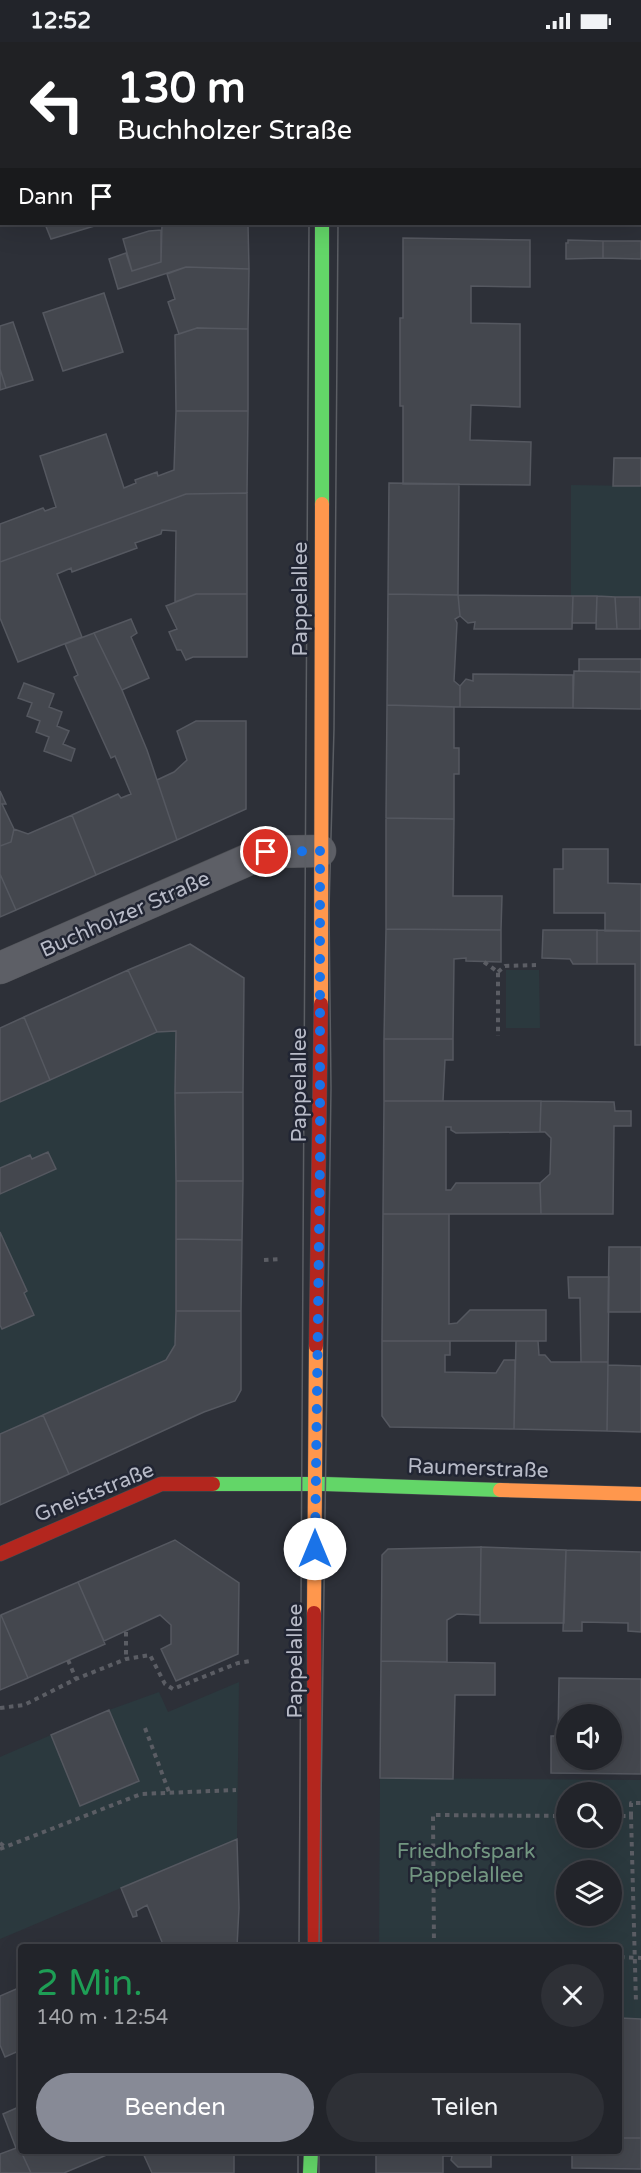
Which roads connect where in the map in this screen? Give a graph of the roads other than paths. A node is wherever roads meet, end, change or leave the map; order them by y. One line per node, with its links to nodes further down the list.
1 (322, 225): 2 (street, Pappelallee)
2 (320, 851): 3 (street, Buchholzer Straße); 4 (street, Pappelallee)
3 (0, 969)
4 (314, 1484): 5 (street, Raumerstraße); 6 (street, Gneiststraße); 7 (street, Pappelallee)
5 (641, 1494)
6 (0, 1554)
7 (315, 1944)
8 (311, 2154): 9 (street)
9 (310, 2173)

